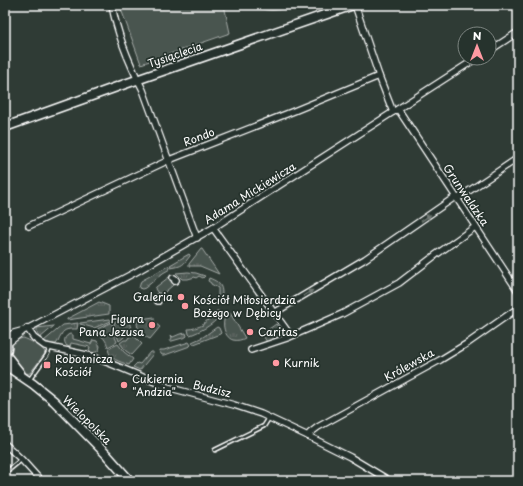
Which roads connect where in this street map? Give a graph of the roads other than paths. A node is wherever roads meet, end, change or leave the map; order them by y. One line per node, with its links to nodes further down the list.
1 (112, 5): 7 (street)
2 (350, 6): 6 (street, Grunwaldzka); 7 (street, Tysiąclecia)
3 (518, 32): 4 (street)
4 (497, 46)
5 (466, 66): 8 (street, Adama Mickiewicza)
6 (379, 76): 8 (street, Grunwaldzka); 11 (street, Rondo)
7 (138, 80): 9 (street, Tysiąclecia); 11 (street)
8 (396, 111): 12 (street, Grunwaldzka); 15 (street, Adama Mickiewicza)
9 (5, 127)
10 (518, 158): 12 (street)
11 (169, 160): 13 (street, Rondo); 16 (street)
12 (456, 198): 14 (street, Grunwaldzka); 19 (street, one-way to 12)
13 (30, 226)
14 (475, 227): 17 (street, Grunwaldzka); 21 (street)
15 (213, 228): 16 (street, Adama Mickiewicza); 19 (street)
16 (197, 238): 20 (street, Adama Mickiewicza)
17 (518, 291)
18 (518, 308): 29 (street, Królewska)
19 (276, 317): 21 (street)
20 (26, 329): 22 (street, Adama Mickiewicza); 23 (street, Budzisz)
21 (291, 336): 24 (street)
22 (6, 341): 25 (street)
23 (50, 347): 27 (lane); 28 (street, Budzisz)
24 (251, 350)
25 (5, 354): 27 (street, Wielopolska)
26 (5, 366): 27 (street, Wielopolska)
27 (26, 380): 36 (street, Wielopolska)
28 (269, 418): 29 (street, Budzisz); 31 (lane)
29 (308, 436): 38 (street, Budzisz)
30 (5, 444): 32 (street)
31 (216, 450)
32 (22, 460): 33 (lane); 35 (street)
33 (5, 472)
34 (212, 479): 37 (lane)
35 (41, 481)
36 (130, 481)
37 (208, 481)
38 (390, 481)

